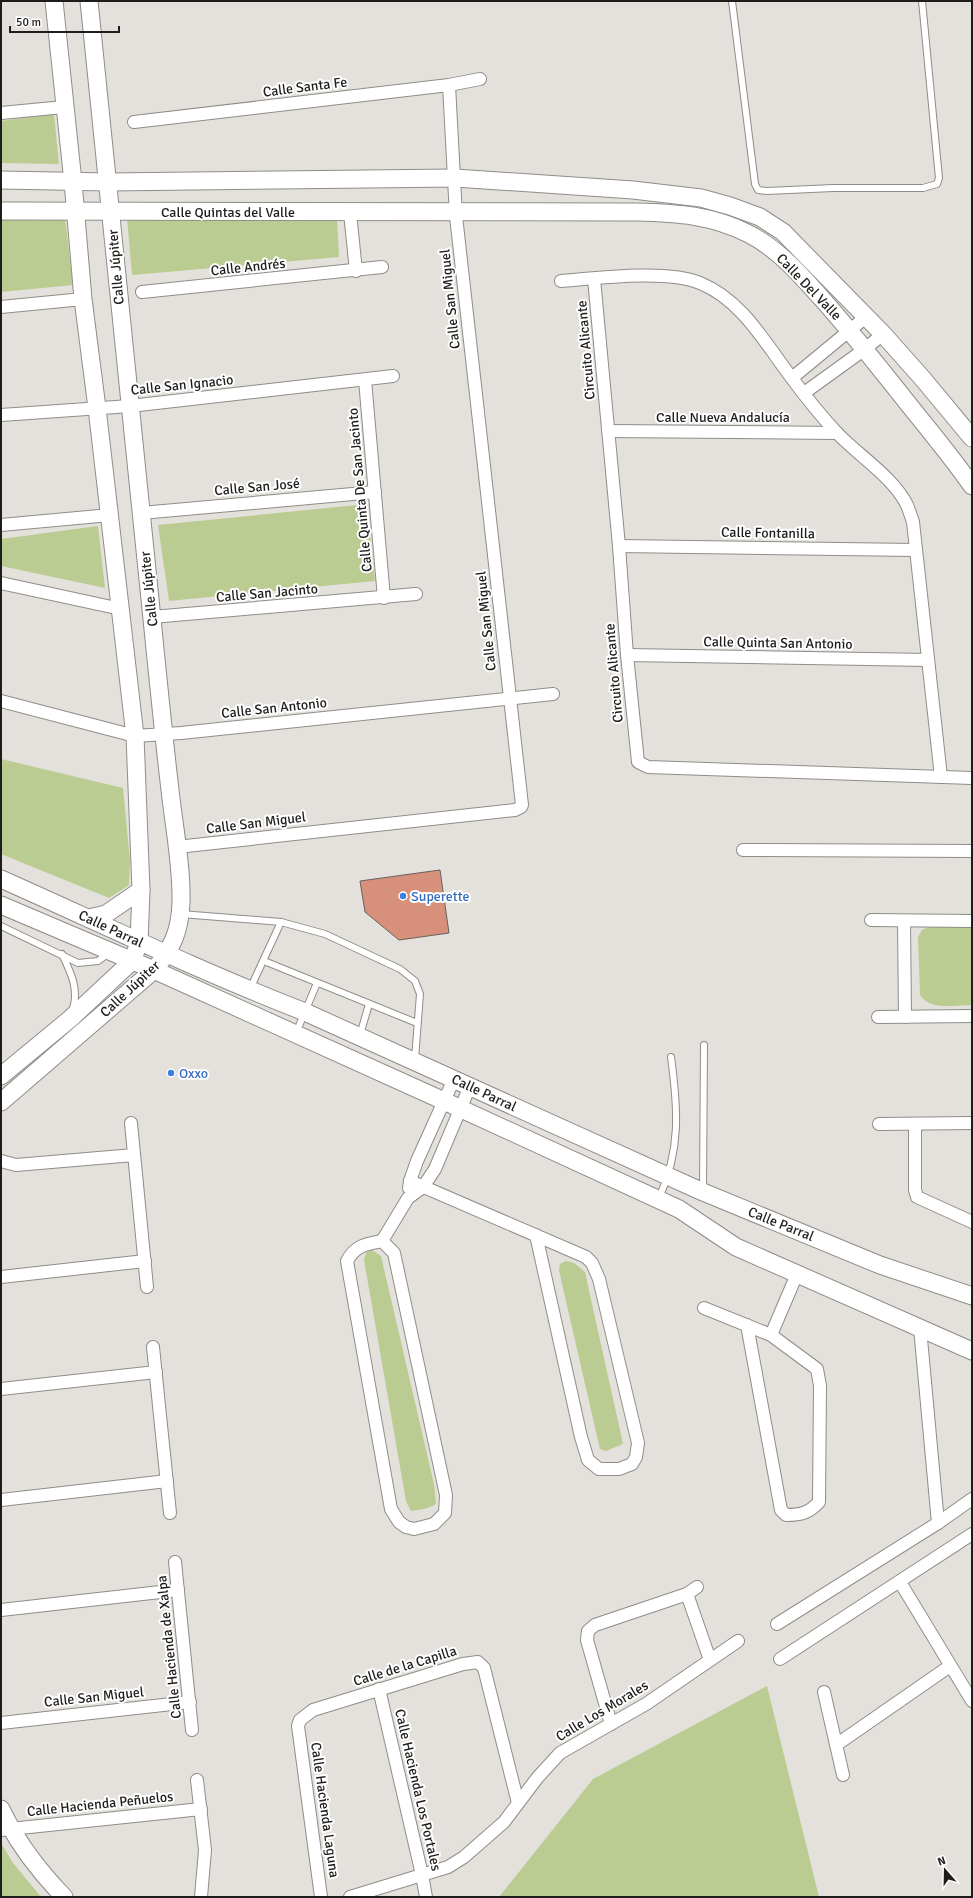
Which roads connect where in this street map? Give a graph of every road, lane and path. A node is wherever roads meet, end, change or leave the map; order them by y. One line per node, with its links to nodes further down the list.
1 (54, 1): 7 (street, Calle Júpiter)
2 (89, 1): 13 (street, Calle Júpiter)
3 (732, 1): 4 (lane)
4 (922, 1)
5 (480, 79): 6 (street, Calle Santa Fe)
6 (449, 85): 9 (street, Calle Santa Fe); 10 (street, Calle San Miguel)
7 (64, 107): 8 (street); 12 (street, Calle Júpiter)
8 (1, 113)
9 (134, 122)
10 (455, 178): 13 (street); 16 (street, Calle San Miguel); 26 (street, Calle Del Valle)
11 (1, 180): 12 (street)
12 (73, 182): 13 (street); 17 (street, Calle Júpiter)
13 (109, 182): 15 (street, Calle Júpiter)
14 (1, 211): 17 (street, Calle Quintas del Valle)
15 (110, 211): 17 (street, Calle Quintas del Valle); 18 (street, Calle Quintas del Valle); 34 (street, Calle Júpiter)
16 (455, 211): 18 (street, Calle Quintas del Valle); 27 (street, Calle Del Valle); 55 (street, Calle San Miguel)
17 (75, 212): 24 (street, Calle Júpiter)
18 (350, 213): 20 (street)
19 (382, 268): 20 (street, Calle Andrés)
20 (356, 271): 23 (street, Calle Andrés)
21 (594, 279): 22 (street, Circuito Alicante); 31 (street, Circuito Alicante); 37 (street, Circuito Alicante)
22 (561, 281)
23 (142, 292)
24 (83, 299): 25 (street); 35 (street, Calle Júpiter)
25 (1, 307)
26 (867, 316): 27 (street); 28 (street, Calle Del Valle)
27 (850, 330): 29 (street, Calle Del Valle); 31 (street)
28 (883, 334): 29 (street); 39 (street, Calle Del Valle)
29 (865, 349): 33 (street); 40 (street, Calle Del Valle)
30 (393, 376): 32 (street, Calle San Ignacio)
31 (792, 378): 33 (street, Circuito Alicante)
32 (365, 380): 34 (street, Calle San Ignacio); 41 (street, Calle Quinta De San Jacinto)
33 (804, 393): 38 (street, Circuito Alicante)
34 (130, 406): 35 (street, Calle San Ignacio); 42 (street, Calle Júpiter)
35 (97, 408): 36 (street, Calle San Ignacio); 43 (street, Calle Júpiter)
36 (1, 415)
37 (608, 431): 38 (street, Calle Nueva Andalucía); 45 (street, Circuito Alicante)
38 (837, 433): 46 (street, Circuito Alicante)
39 (972, 438)
40 (972, 486)
41 (375, 492): 42 (street, Calle San José); 49 (street, Calle Quinta De San Jacinto)
42 (141, 513): 51 (street, Calle Júpiter)
43 (110, 515): 44 (street); 50 (street, Calle Júpiter)
44 (1, 525)
45 (619, 546): 46 (street, Calle Fontanilla); 52 (street, Circuito Alicante)
46 (916, 550): 53 (street, Circuito Alicante)
47 (1, 583): 50 (street)
48 (416, 594): 49 (street, Calle San Jacinto)
49 (384, 598): 51 (street, Calle San Jacinto)
50 (121, 609): 58 (street, Calle Júpiter)
51 (152, 617): 57 (street, Calle Júpiter)
52 (626, 655): 53 (street, Calle Quinta San Antonio); 59 (street, Circuito Alicante)
53 (928, 660): 59 (street, Circuito Alicante)
54 (553, 694): 55 (street, Calle San Antonio)
55 (510, 699): 57 (street, Calle San Antonio); 61 (street, Calle San Miguel)
56 (1, 701): 58 (street, Calle San Antonio)
57 (163, 734): 58 (street, Calle San Antonio); 61 (street, Calle Júpiter)
58 (134, 736): 65 (street, Calle Júpiter)
59 (941, 776): 60 (street, Circuito Alicante)
60 (972, 778)
61 (177, 846): 67 (street, Calle Júpiter)
62 (743, 850): 63 (street)
63 (972, 851)
64 (1, 879): 68 (street, Calle Parral)
65 (141, 890): 68 (street); 74 (street, Calle Júpiter)
66 (1, 905): 75 (street, Calle Parral)
67 (180, 914): 72 (lane); 77 (street, Calle Júpiter)
68 (89, 918): 74 (street, Calle Parral)
69 (871, 920): 70 (street)
70 (904, 921): 71 (street); 87 (street)
71 (972, 921)
72 (281, 922): 79 (lane); 89 (lane)
73 (1, 926): 76 (lane)
74 (139, 943): 77 (street, Calle Parral); 78 (street, Calle Júpiter)
75 (111, 952): 76 (lane); 78 (street, Calle Parral)
76 (62, 954): 88 (lane)
77 (168, 954): 80 (street, Calle Júpiter); 82 (street, Calle Parral)
78 (132, 961): 80 (street, Calle Parral); 88 (street, Calle Júpiter)
79 (264, 961): 81 (lane); 82 (lane)
80 (154, 970): 90 (street, Calle Parral); 99 (street, Calle Júpiter)
81 (317, 983): 83 (lane); 84 (lane)
82 (250, 990): 84 (street, Calle Parral)
83 (369, 1004): 89 (lane); 91 (lane)
84 (305, 1012): 90 (lane); 91 (street, Calle Parral)
85 (972, 1016): 87 (street)
86 (878, 1017): 87 (street)
87 (905, 1017)
88 (70, 1019): 95 (street, Calle Júpiter)
89 (417, 1023): 94 (lane)
90 (296, 1034): 98 (street, Calle Parral)
91 (360, 1037): 94 (street, Calle Parral)
92 (704, 1045): 110 (lane)
93 (671, 1057): 107 (lane)
94 (414, 1061): 96 (street, Calle Parral)
95 (1, 1076)
96 (454, 1079): 97 (street, Calle Parral); 98 (street)
97 (470, 1086): 100 (street); 107 (street, Calle Parral)
98 (444, 1101): 100 (street, Calle Parral); 108 (street)
99 (1, 1102)
100 (460, 1109): 109 (street); 112 (street, Calle Parral)
101 (131, 1123): 105 (street)
102 (972, 1123): 104 (street)
103 (880, 1124): 104 (street)
104 (915, 1124): 113 (street)
105 (134, 1156): 106 (street); 116 (street)
106 (1, 1161)
107 (669, 1177): 110 (street, Calle Parral); 112 (lane)
108 (410, 1181): 109 (street); 111 (street)
109 (423, 1187): 111 (street); 114 (street)
110 (703, 1192): 120 (street, Calle Parral)
111 (408, 1198): 115 (street)
112 (659, 1200): 117 (street, Calle Parral)
113 (972, 1222)
114 (536, 1235): 114 (street)
115 (382, 1241): 115 (street)
116 (145, 1261): 118 (street); 119 (street)
117 (797, 1274): 123 (street, Calle Parral); 124 (street)
118 (1, 1277)
119 (147, 1287)
120 (972, 1296)
121 (704, 1308): 122 (street)
122 (747, 1325): 124 (street); 124 (street)
123 (920, 1328): 126 (street, Calle Parral); 133 (street)
124 (772, 1335)
125 (154, 1347): 127 (street)
126 (972, 1351)
127 (156, 1372): 128 (street); 129 (street)
128 (1, 1389)
129 (167, 1482): 131 (street); 132 (street)
130 (972, 1499): 133 (street)
131 (1, 1500)
132 (170, 1513)
133 (938, 1522): 139 (street)
134 (972, 1534): 136 (street)
135 (175, 1562): 137 (street, Calle Hacienda de Xalpa)
136 (900, 1582): 141 (street); 143 (street)
137 (178, 1590): 138 (street); 147 (street, Calle Hacienda de Xalpa)
138 (1, 1610)
139 (777, 1624)
140 (738, 1641): 142 (street, Calle Los Morales)
141 (780, 1659)
142 (710, 1660): 149 (street, Calle Los Morales); 149 (street)
143 (950, 1666): 146 (street); 152 (street)
144 (379, 1689): 150 (street, Calle de la Capilla); 155 (street, Calle de la Capilla); 159 (street, Calle Hacienda Los Portales)
145 (824, 1692): 152 (street)
146 (972, 1701)
147 (190, 1702): 148 (street, Calle San Miguel); 151 (street, Calle Hacienda de Xalpa)
148 (1, 1722)
149 (611, 1724): 155 (street, Calle Los Morales)
150 (298, 1726): 162 (street, Calle Hacienda Laguna)
151 (192, 1730)
152 (836, 1746): 153 (street)
153 (843, 1775)
154 (198, 1780): 156 (street)
155 (518, 1804): 159 (street, Calle Los Morales)
156 (201, 1809): 158 (street, Calle Hacienda Peñuelos); 161 (street)
157 (1, 1810): 158 (street)
158 (6, 1829): 160 (street)
159 (422, 1875): 163 (street, Calle Los Morales); 164 (street, Calle Hacienda Los Portales)
160 (64, 1897)
161 (201, 1897)
162 (321, 1897)
163 (350, 1897)
164 (426, 1897)

